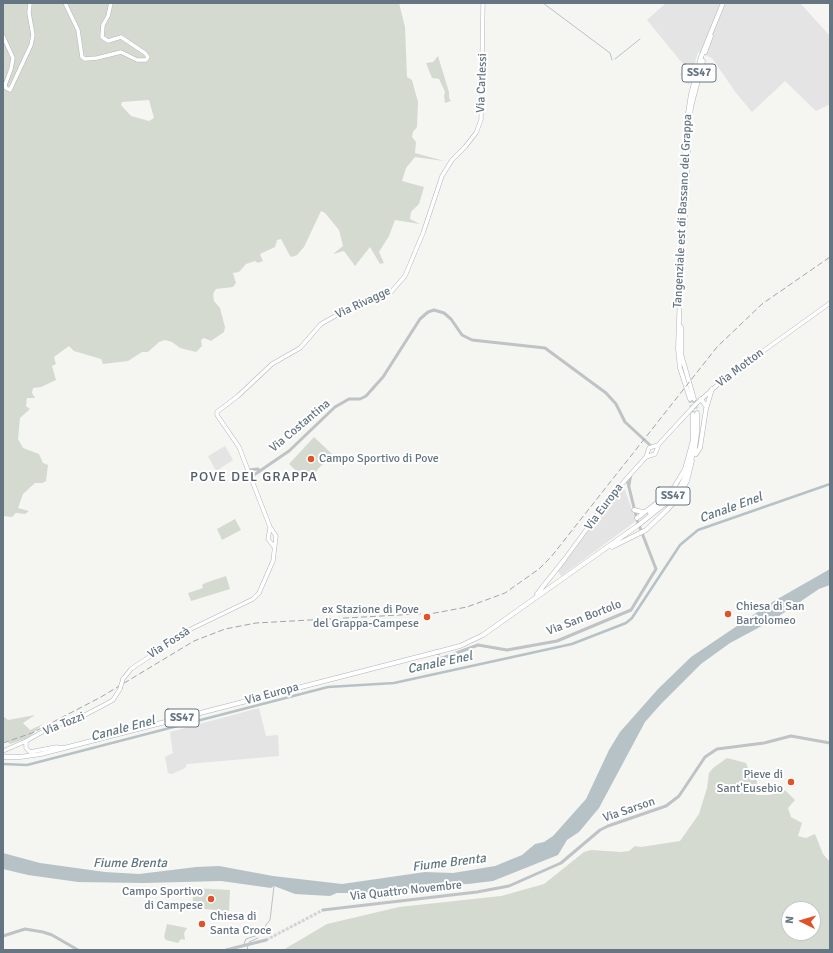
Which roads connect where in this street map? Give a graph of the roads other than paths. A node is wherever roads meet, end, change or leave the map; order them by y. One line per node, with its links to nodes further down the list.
1 (30, 3): 6 (main road)
2 (65, 3): 3 (main road)
3 (111, 3)
4 (483, 3): 7 (main road, Via Carlessi)
5 (725, 3): 10 (main road, Tangenziale est di Bassano del Grappa / SS47)
6 (3, 36)
7 (411, 264): 18 (main road, Via Rivagge)
8 (830, 303): 9 (main road, Via Motton)
9 (712, 389): 11 (main road, Via Motton); 12 (main road)
10 (692, 399)
11 (701, 399): 12 (main road); 13 (main road, Via Motton)
12 (706, 409): 16 (main road)
13 (651, 449): 14 (main road); 14 (main road); 15 (main road, Via Europa); 17 (street, Via Costantina)
14 (652, 455): 15 (main road, Via Europa)
15 (646, 457): 19 (main road, Via Europa)
16 (692, 460): 22 (main road, SS47); 26 (main road, SS47); 28 (main road)
17 (260, 469): 18 (street, Via Costantina); 20 (street, Via Costantina)
18 (248, 470): 20 (main road)
19 (632, 472): 21 (main road, Via Europa); 23 (street)
20 (251, 476): 27 (main road)
21 (624, 480): 23 (street, Via San Bortolo); 35 (main road, Via Europa)
22 (674, 489): 25 (main road); 26 (main road, SS47)
23 (629, 491): 24 (street, Via San Bortolo)
24 (634, 510): 25 (main road); 26 (street, Via San Bortolo)
25 (643, 512): 26 (main road)
26 (638, 522): 28 (street, Via San Bortolo); 34 (main road, SS47); 36 (main road, SS47)
27 (270, 526): 29 (main road); 30 (main road)
28 (642, 532): 34 (main road); 38 (street, Via San Bortolo)
29 (274, 534): 30 (main road); 31 (main road)
30 (269, 535): 32 (main road)
31 (276, 540): 32 (main road); 33 (main road, Via Fossà)
32 (271, 542): 33 (main road)
33 (274, 548): 39 (main road, Via Fossà, bridge)
34 (600, 552): 36 (main road, SS47)
35 (564, 560): 37 (main road)
36 (549, 588): 37 (main road, SS47)
37 (530, 601): 38 (main road, Via Europa / SS47)
38 (436, 652): 43 (main road, Via Europa / SS47)
39 (113, 700): 40 (main road, Via Tozzi)
40 (26, 742): 42 (main road, Via Tozzi); 43 (main road)
41 (830, 742): 46 (street, Via Sarson)
42 (14, 747): 44 (main road, Via Tozzi); 45 (main road)
43 (64, 748): 45 (main road, Via Europa / SS47)
44 (3, 751)
45 (4, 757)
46 (491, 890): 47 (street, Via Quattro Novembre)
47 (323, 910)
48 (3, 936): 50 (street)
49 (266, 940): 51 (street)
50 (78, 950)
51 (226, 950)

